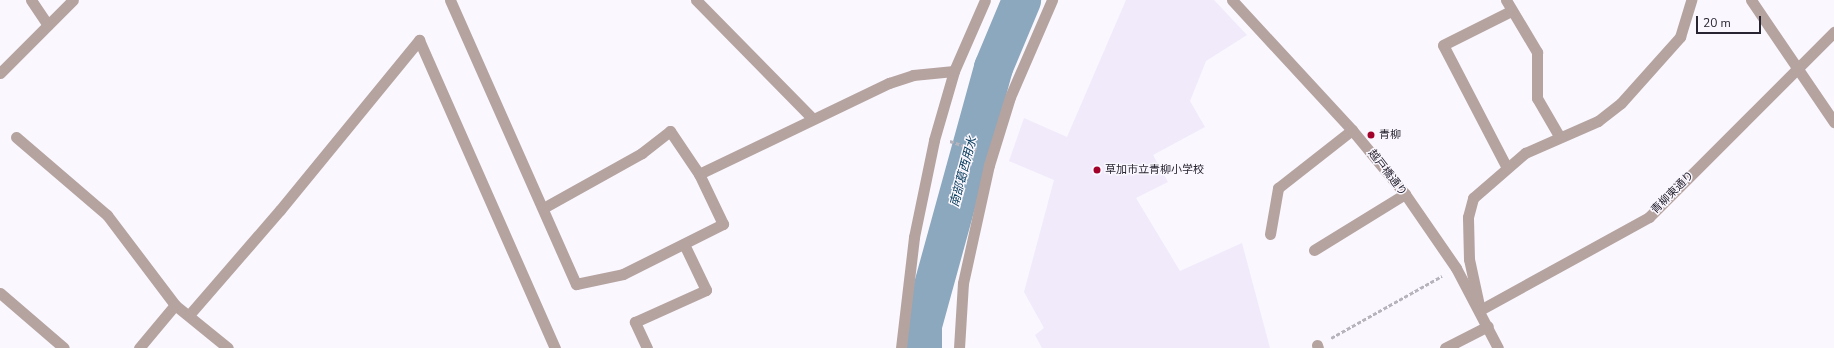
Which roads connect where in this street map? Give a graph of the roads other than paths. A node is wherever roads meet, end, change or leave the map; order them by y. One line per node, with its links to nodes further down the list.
1 (31, 0): 12 (street)
2 (73, 0): 12 (street)
3 (450, 0): 25 (street)
4 (696, 0): 17 (street)
5 (985, 0): 15 (street)
6 (1052, 0): 40 (street)
7 (1232, 0): 19 (street, 越戸橋通り)
8 (1506, 0): 11 (street)
9 (1691, 0): 20 (street)
10 (1751, 0): 14 (street)
11 (1511, 11): 20 (street); 22 (street)
12 (48, 25): 16 (street)
13 (1834, 32): 14 (street, 青柳東通り)
14 (1798, 71): 18 (street); 31 (street, 青柳東通り)
15 (954, 72): 17 (street); 39 (street)
16 (0, 73)
17 (812, 118): 23 (street)
18 (1834, 122)
19 (1352, 130): 24 (street, 越戸橋通り); 26 (street)
20 (1559, 136): 22 (street)
21 (16, 137): 30 (street)
22 (1506, 166): 31 (street)
23 (699, 174): 25 (street); 27 (street)
24 (1405, 194): 28 (street); 31 (street, 越戸橋通り)
25 (543, 208): 27 (street)
26 (1270, 234)
27 (684, 244): 38 (street)
28 (1314, 250)
29 (0, 293): 34 (street)
30 (176, 305): 32 (street); 35 (street)
31 (1480, 310): 33 (street, 越戸橋通り)
32 (188, 315): 36 (street); 37 (street)
33 (1488, 326): 41 (street); 42 (street, 越戸橋通り)
34 (64, 348)
35 (139, 348)
36 (228, 348)
37 (555, 348)
38 (647, 348)
39 (901, 348)
40 (959, 348)
41 (1445, 348)
42 (1498, 348)

